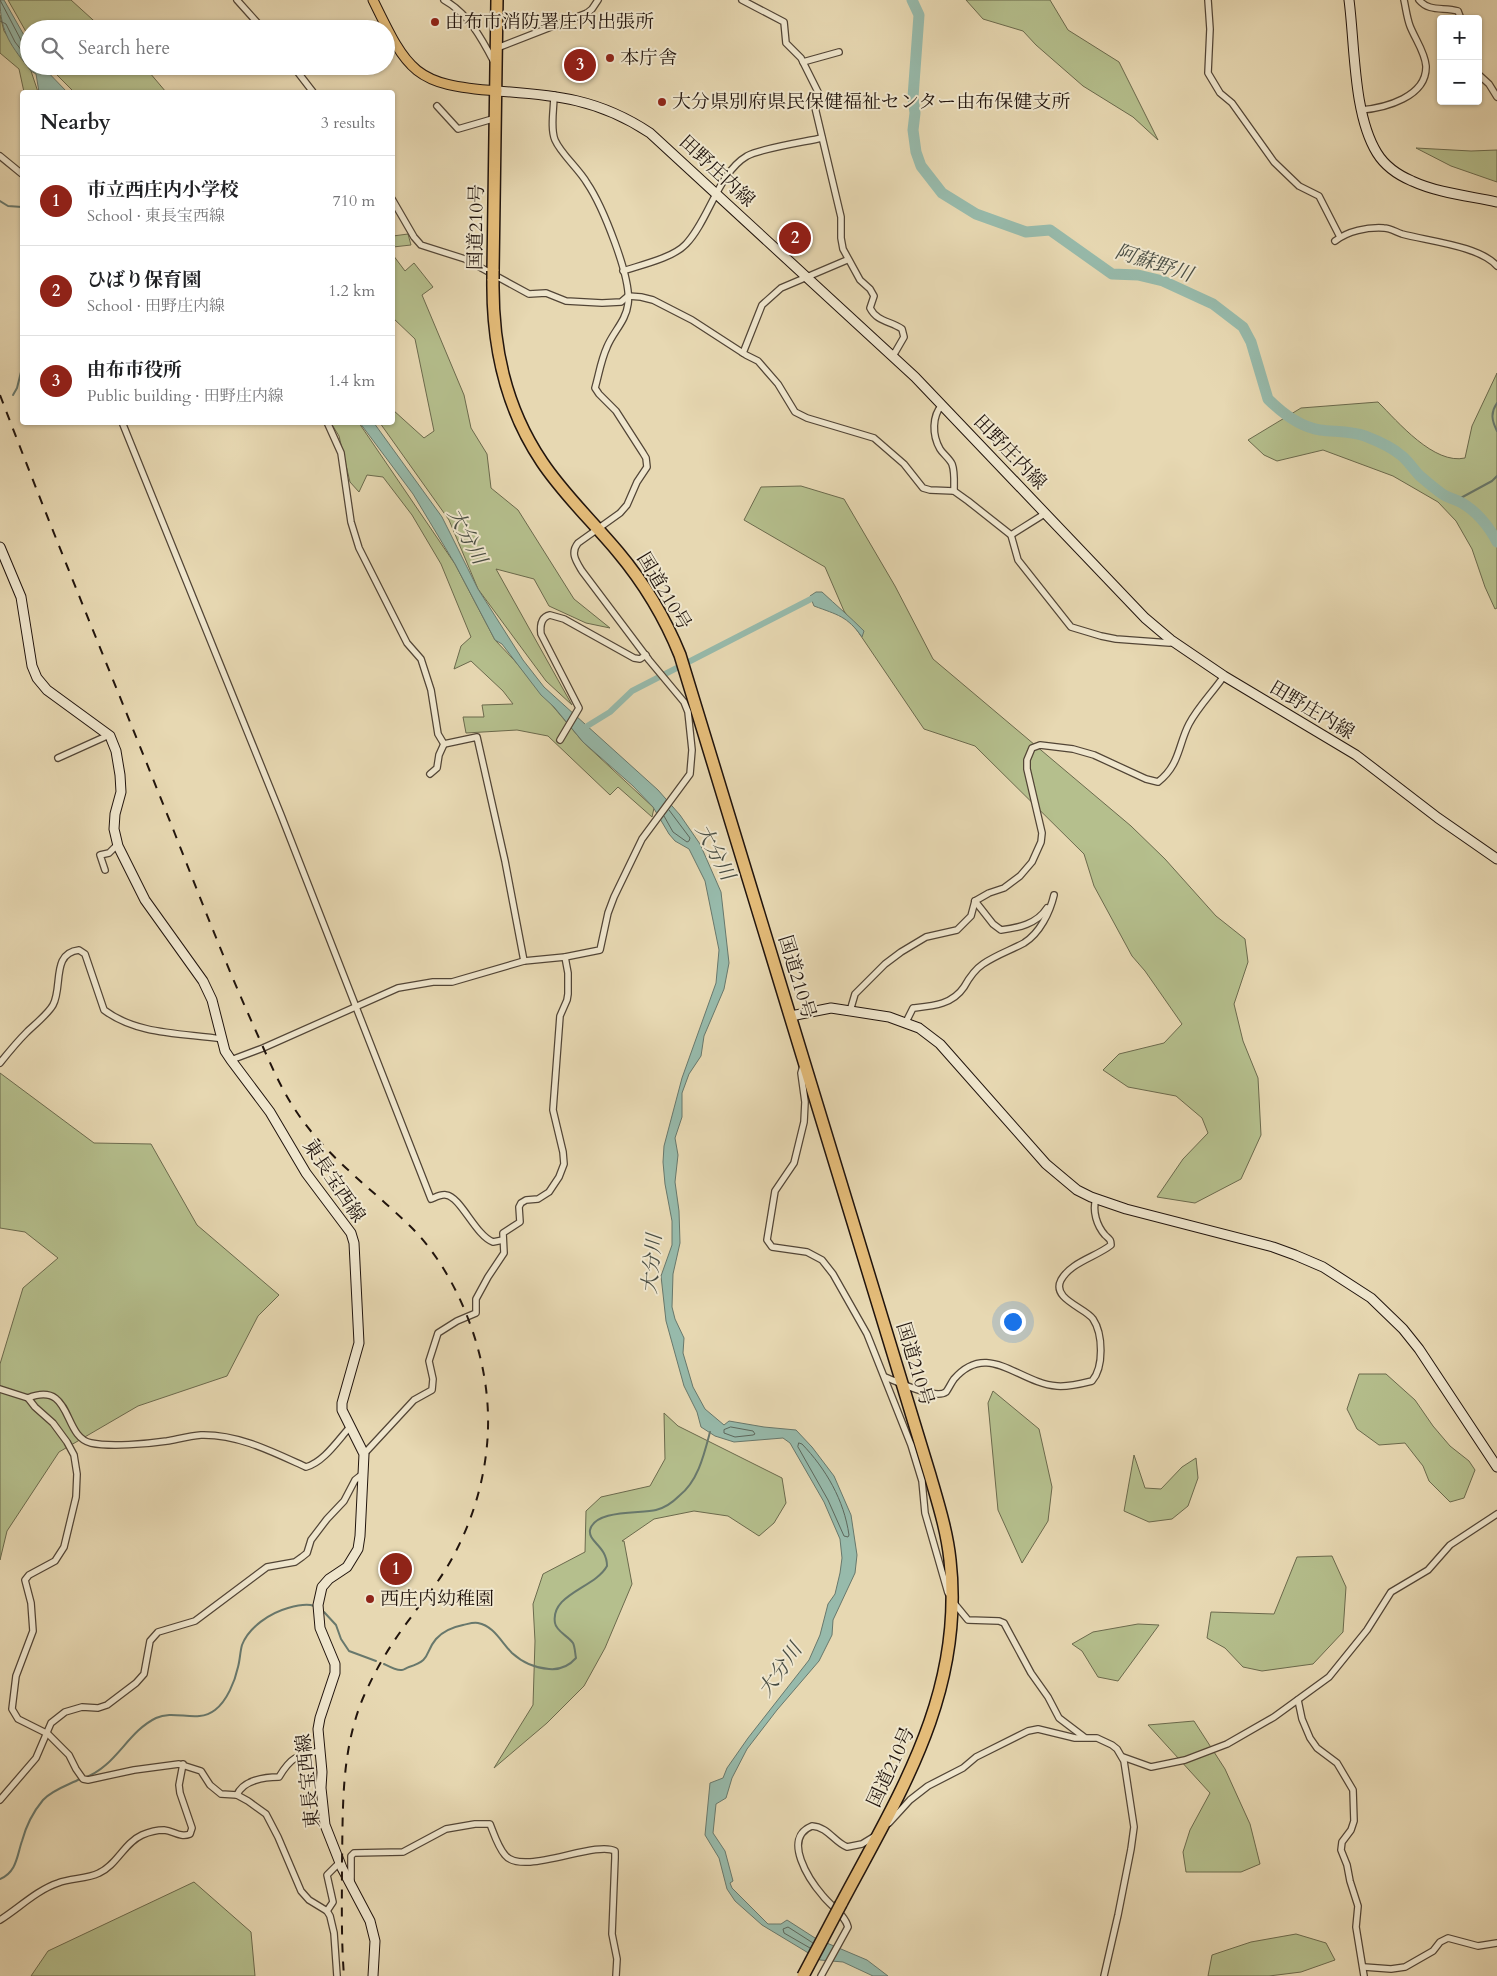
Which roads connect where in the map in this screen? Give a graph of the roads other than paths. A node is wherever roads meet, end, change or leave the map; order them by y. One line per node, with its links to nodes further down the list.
1 (237, 0): 12 (street)
2 (373, 0): 13 (main road)
3 (444, 0): 18 (street)
4 (497, 0): 15 (highway, 国道210号)
5 (598, 0): 15 (street)
6 (742, 0): 17 (street)
7 (1208, 0): 35 (street)
8 (1350, 0): 26 (main road)
9 (1404, 0): 26 (street)
10 (1419, 0): 11 (street)
11 (1460, 15)
12 (255, 20)
13 (383, 20)
14 (395, 42): 22 (main road)
15 (497, 48): 18 (highway, 国道210号)
16 (839, 52): 17 (street)
17 (803, 62): 28 (street)
18 (497, 69): 22 (highway, 国道210号)
19 (300, 75): 21 (street)
20 (1482, 78): 24 (street)
21 (311, 90)
22 (497, 91): 23 (main road, 田野庄内線); 27 (highway, 国道210号)
23 (554, 95): 31 (main road, 田野庄内線); 36 (street)
24 (1497, 97)
25 (437, 106): 27 (street)
26 (1361, 110): 32 (main road)
27 (496, 118): 46 (highway, 国道210号)
28 (822, 138): 31 (street); 34 (street)
29 (0, 156): 30 (street)
30 (20, 172)
31 (717, 193): 36 (street); 37 (main road, 田野庄内線)
32 (1497, 202)
33 (395, 204): 38 (street)
34 (848, 260): 37 (street); 40 (street)
35 (1497, 266)
36 (623, 272): 38 (street)
37 (807, 276): 39 (street); 40 (main road, 田野庄内線)
38 (628, 296): 39 (street); 46 (street)
39 (743, 352): 44 (street)
40 (893, 356): 41 (main road, 田野庄内線)
41 (942, 405): 44 (street); 45 (main road, 田野庄内線)
42 (123, 425): 63 (street)
43 (328, 425): 54 (street)
44 (954, 491): 47 (street)
45 (1046, 513): 47 (street); 49 (main road, 田野庄内線)
46 (598, 528): 50 (street); 65 (highway, 国道210号)
47 (1011, 535): 49 (street)
48 (0, 547): 52 (main road)
49 (1171, 640): 51 (main road, 田野庄内線)
50 (646, 655): 53 (street); 61 (street)
51 (1224, 676): 58 (main road, 田野庄内線); 60 (street)
52 (109, 735): 55 (street); 57 (main road, 東長宝西線)
53 (560, 740)
54 (444, 744): 56 (street); 62 (street)
55 (58, 758)
56 (430, 774)
57 (118, 844): 59 (street); 67 (main road, 東長宝西線)
58 (1497, 859)
59 (105, 870)
60 (975, 901): 64 (street); 66 (street)
61 (565, 957): 62 (street); 72 (street)
62 (524, 961): 63 (street)
63 (356, 1007): 68 (street); 72 (street)
64 (850, 1011): 65 (main road); 66 (main road)
65 (791, 1016): 70 (highway, 国道210号)
66 (906, 1022): 71 (main road)
67 (222, 1039): 68 (main road, 東長宝西線); 69 (street)
68 (230, 1060): 77 (main road, 東長宝西線)
69 (0, 1063)
70 (806, 1065): 73 (street); 74 (highway, 国道210号)
71 (1096, 1199): 74 (street); 79 (main road)
72 (503, 1240): 78 (street)
73 (885, 1377): 74 (street); 82 (street)
74 (903, 1385): 82 (highway, 国道210号)
75 (0, 1389): 76 (street)
76 (28, 1398): 77 (street); 84 (street)
77 (350, 1427): 78 (main road, 東長宝西線)
78 (364, 1454): 80 (main road, 東長宝西線)
79 (1497, 1467)
80 (363, 1476): 84 (street); 86 (main road, 東長宝西線)
81 (1497, 1514): 83 (street)
82 (953, 1601): 85 (street); 91 (highway, 国道210号)
83 (1298, 1700): 87 (street); 97 (street)
84 (48, 1734): 88 (street); 90 (street)
85 (1084, 1737): 87 (street); 91 (street)
86 (319, 1751): 89 (street); 92 (main road, 東長宝西線)
87 (1122, 1757): 103 (street)
88 (183, 1764): 89 (street); 95 (street)
89 (236, 1795): 94 (street)
90 (0, 1800)
91 (879, 1833): 101 (highway, 国道210号, bridge); 102 (street)
92 (340, 1862): 93 (main road, 東長宝西線); 94 (street)
93 (351, 1886): 99 (main road, 東長宝西線); 100 (street)
94 (327, 1911): 98 (street)
95 (0, 1920)
96 (1497, 1944): 97 (street)
97 (1364, 1967): 104 (street)
98 (337, 1976)
99 (372, 1976)
100 (616, 1976)
101 (803, 1976)
102 (821, 1976)
103 (1104, 1976)
104 (1364, 1976)

